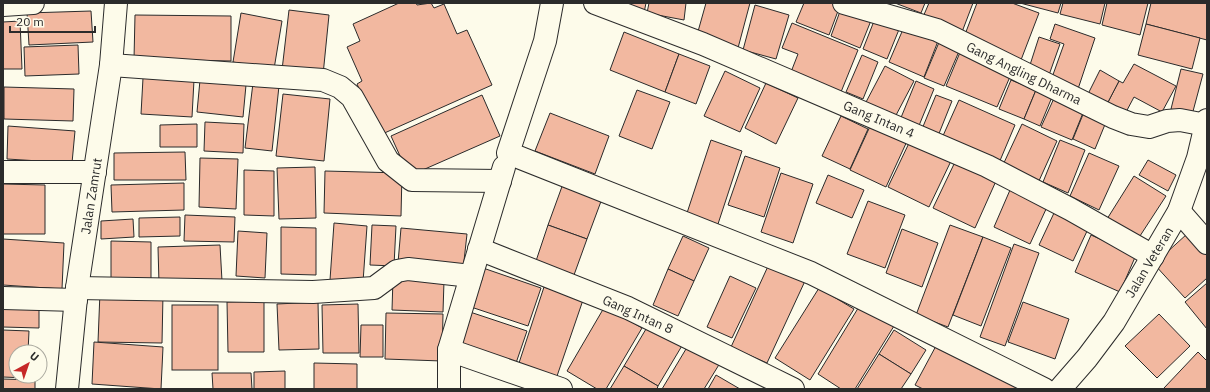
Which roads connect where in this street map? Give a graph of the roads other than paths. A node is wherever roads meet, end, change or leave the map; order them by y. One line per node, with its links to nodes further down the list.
1 (33, 3): 6 (street)
2 (116, 3): 7 (street, Jalan Zamrut)
3 (552, 3): 9 (street)
4 (595, 3): 16 (street, Gang Intan 4)
5 (844, 3): 8 (street, Gang Angling Dharma)
6 (3, 5)
7 (111, 65): 11 (street, Jalan Zamrut); 12 (street)
8 (1206, 122): 13 (street, Jalan Veteran)
9 (508, 152): 12 (street); 25 (street)
10 (3, 172): 11 (street)
11 (95, 172): 18 (street, Jalan Zamrut)
12 (500, 181): 15 (street)
13 (1179, 211): 14 (street); 16 (street, Jalan Veteran)
14 (1207, 243)
15 (479, 249): 17 (street); 24 (street, Gang Intan 8)
16 (1153, 256): 26 (street, Jalan Veteran)
17 (471, 276): 18 (street); 20 (street)
18 (76, 294): 19 (street); 21 (street, Jalan Zamrut)
19 (3, 298)
20 (449, 350): 22 (street); 23 (street)
21 (67, 389)
22 (449, 389)
23 (561, 389)
24 (793, 389)
25 (1044, 389)
26 (1060, 389)

